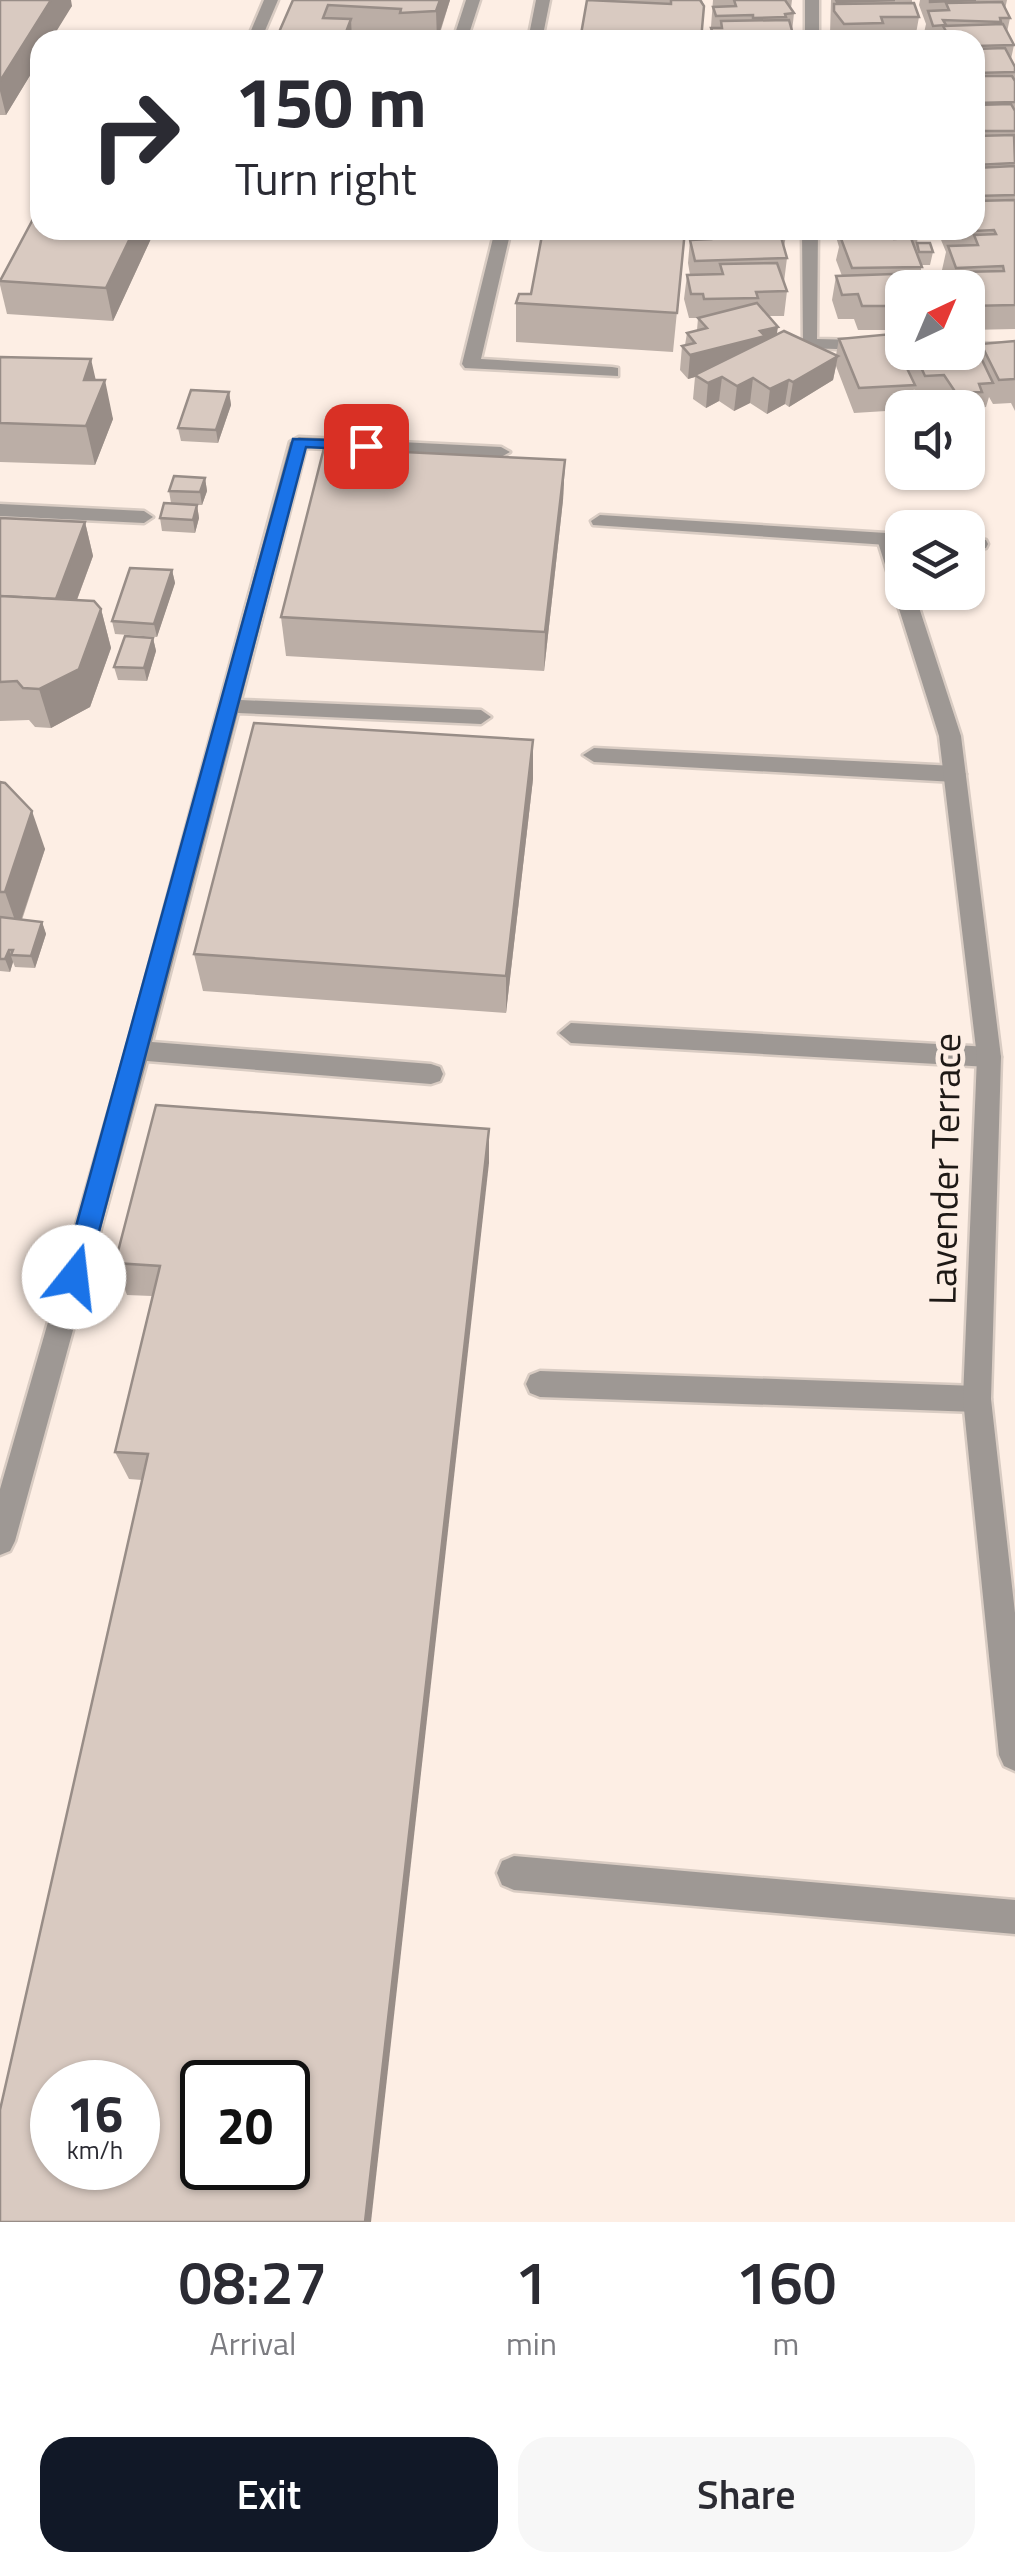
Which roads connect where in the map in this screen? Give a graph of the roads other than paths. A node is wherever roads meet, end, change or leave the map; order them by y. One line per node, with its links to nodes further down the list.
1 (271, 0): 5 (street)
2 (473, 0): 6 (street)
3 (543, 0): 7 (street)
4 (812, 0): 8 (street)
5 (258, 30)
6 (463, 30)
7 (538, 30)
8 (812, 30)
9 (501, 240): 14 (street)
10 (810, 240): 11 (street)
11 (885, 346)
12 (985, 348): 13 (street)
13 (1015, 349)
14 (612, 372)
15 (501, 452): 21 (street)
16 (0, 510): 17 (street)
17 (144, 517)
18 (600, 521): 19 (street)
19 (885, 538)
20 (909, 610): 24 (street, Lavender Terrace)
21 (229, 706): 22 (street); 26 (street)
22 (480, 717)
23 (594, 755): 24 (street)
24 (955, 774): 27 (street, Lavender Terrace)
25 (571, 1033): 27 (street)
26 (138, 1051): 28 (street); 31 (street)
27 (990, 1057): 30 (street, Lavender Terrace)
28 (430, 1074)
29 (540, 1384): 30 (street)
30 (978, 1399): 32 (street, Lavender Terrace)
31 (0, 1541)
32 (1015, 1755)
33 (514, 1874): 34 (street)
34 (1015, 1918)

